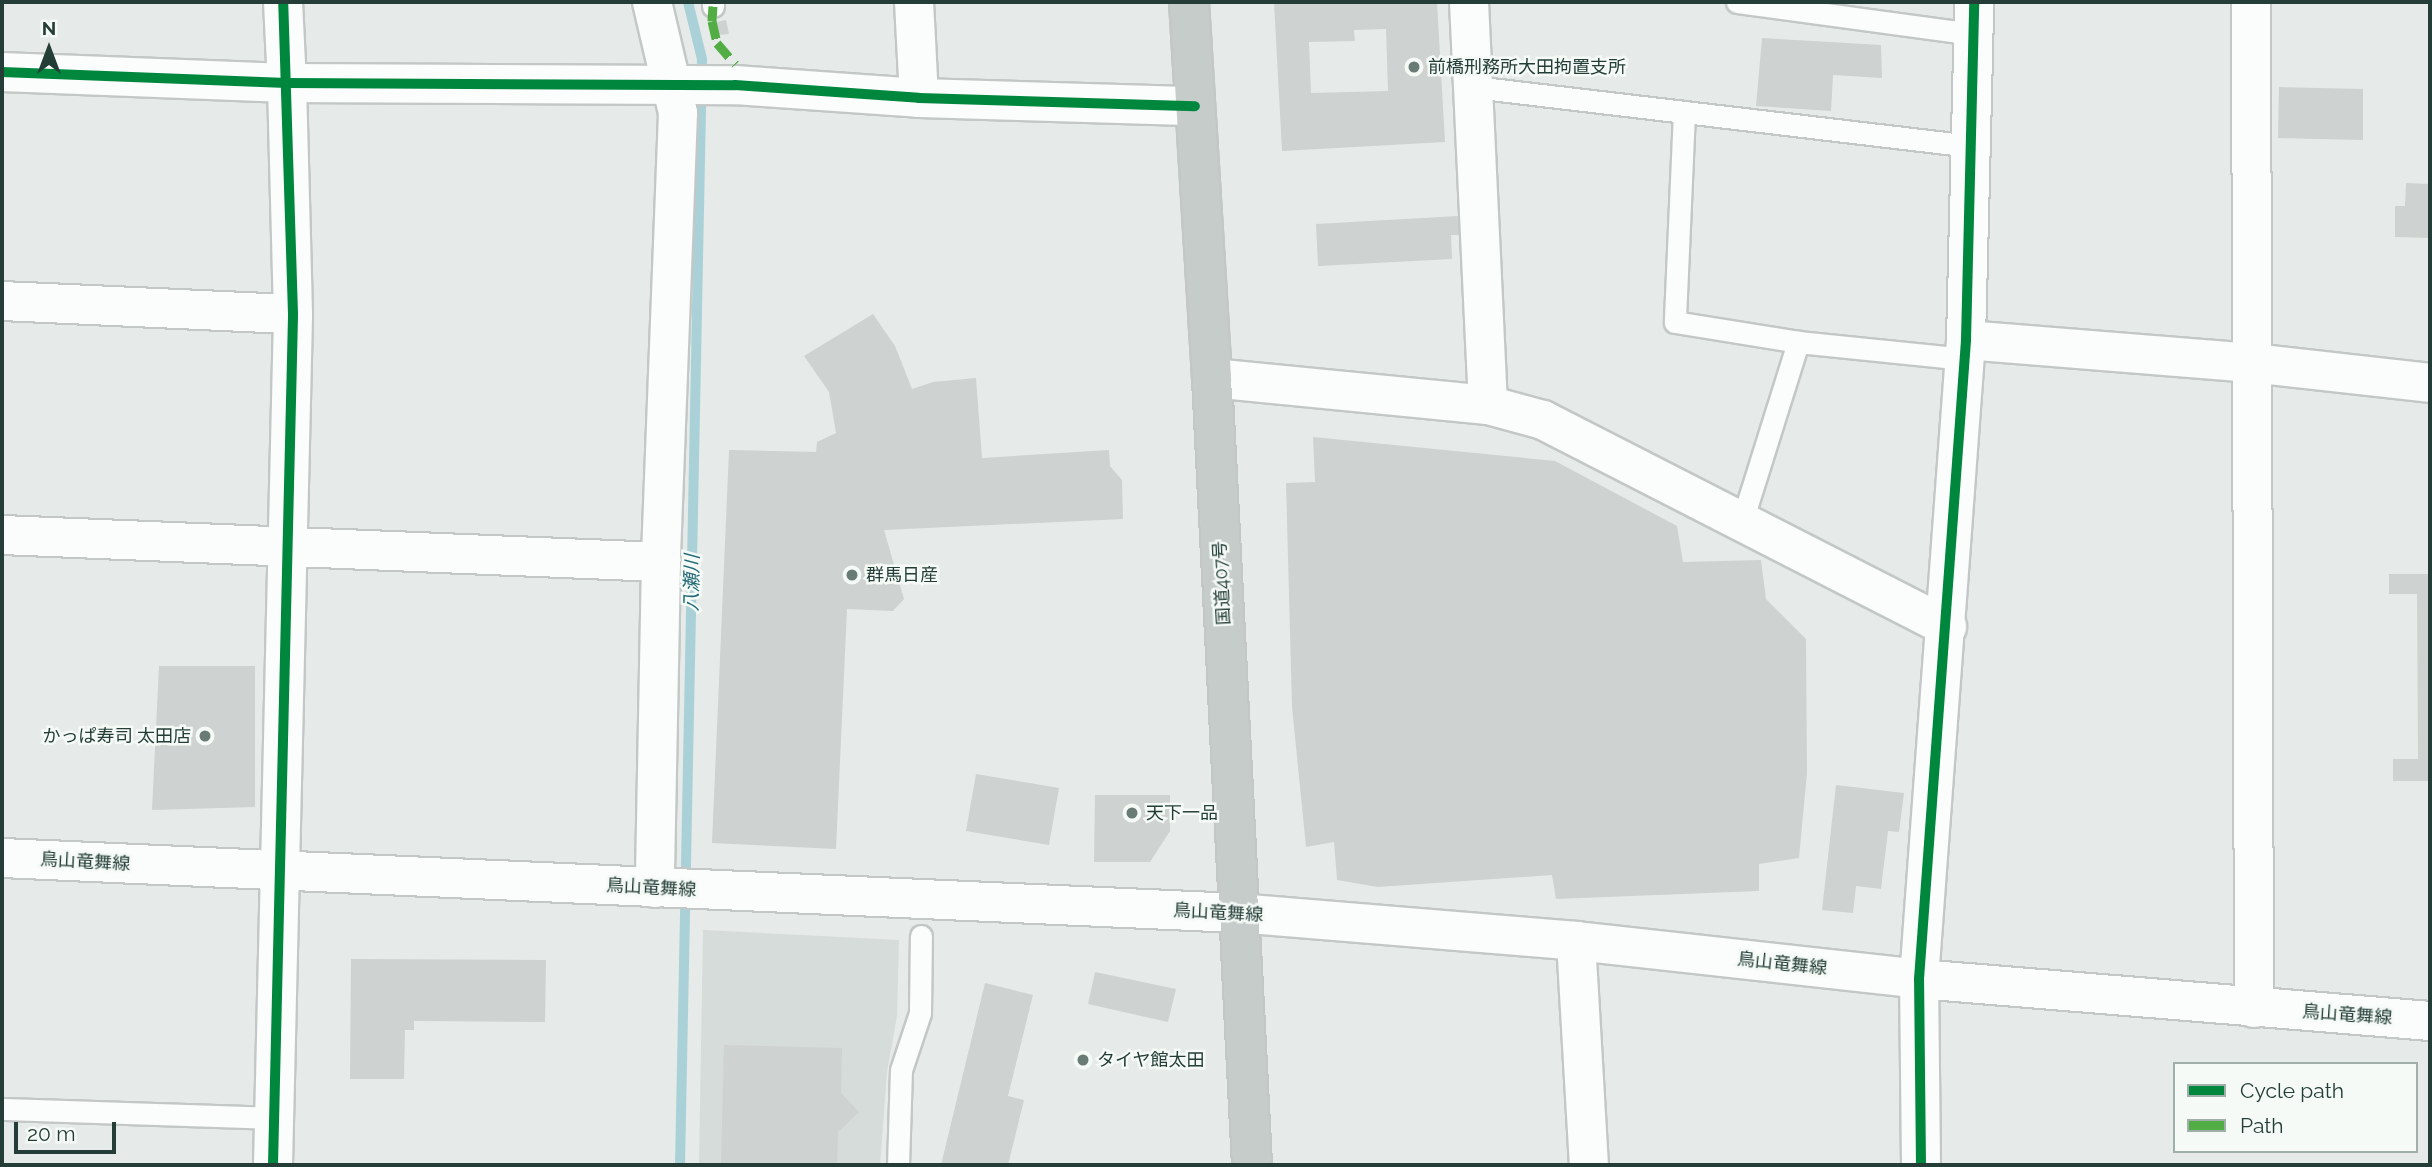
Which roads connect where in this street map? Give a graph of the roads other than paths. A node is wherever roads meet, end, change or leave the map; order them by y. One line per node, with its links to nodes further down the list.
1 (283, 2): 10 (street)
2 (652, 2): 11 (street)
3 (914, 2): 13 (street)
4 (1189, 2): 14 (highway, 国道407号)
5 (1469, 2): 12 (street)
6 (1737, 2): 8 (lane)
7 (2251, 2): 21 (street)
8 (1973, 18): 16 (street)
9 (2, 72): 10 (street)
10 (287, 83): 11 (street); 18 (street)
11 (671, 84): 13 (street); 28 (street)
12 (1474, 87): 15 (lane); 24 (street)
13 (919, 98): 14 (street)
14 (1195, 106): 22 (highway, 国道407号)
15 (1684, 112): 16 (lane); 19 (lane)
16 (1971, 146): 20 (street)
17 (2, 301): 18 (street)
18 (293, 314): 27 (street)
19 (1798, 342): 20 (lane); 25 (lane)
20 (1965, 350): 21 (street); 29 (street)
21 (2252, 363): 23 (street); 37 (street)
22 (1212, 378): 24 (street); 33 (highway, 国道407号)
23 (2430, 383)
24 (1488, 405): 25 (street)
25 (1741, 521): 29 (street)
26 (2, 535): 27 (street)
27 (287, 547): 28 (street); 31 (street)
28 (661, 562): 32 (street)
29 (1947, 627): 36 (street)
30 (2, 858): 31 (street, 鳥山竜舞線)
31 (278, 871): 32 (street, 鳥山竜舞線); 40 (street)
32 (659, 889): 33 (street, 鳥山竜舞線)
33 (1238, 913): 35 (street, 鳥山竜舞線); 43 (highway, 国道407号)
34 (921, 936): 42 (lane)
35 (1576, 942): 36 (street, 鳥山竜舞線); 44 (street)
36 (1919, 979): 37 (street, 鳥山竜舞線); 45 (street)
37 (2254, 1008): 38 (street, 鳥山竜舞線)
38 (2430, 1021)
39 (2, 1109): 40 (lane)
40 (274, 1118): 41 (street)
41 (273, 1165)
42 (898, 1165)
43 (1252, 1165)
44 (1589, 1165)
45 (1921, 1165)

